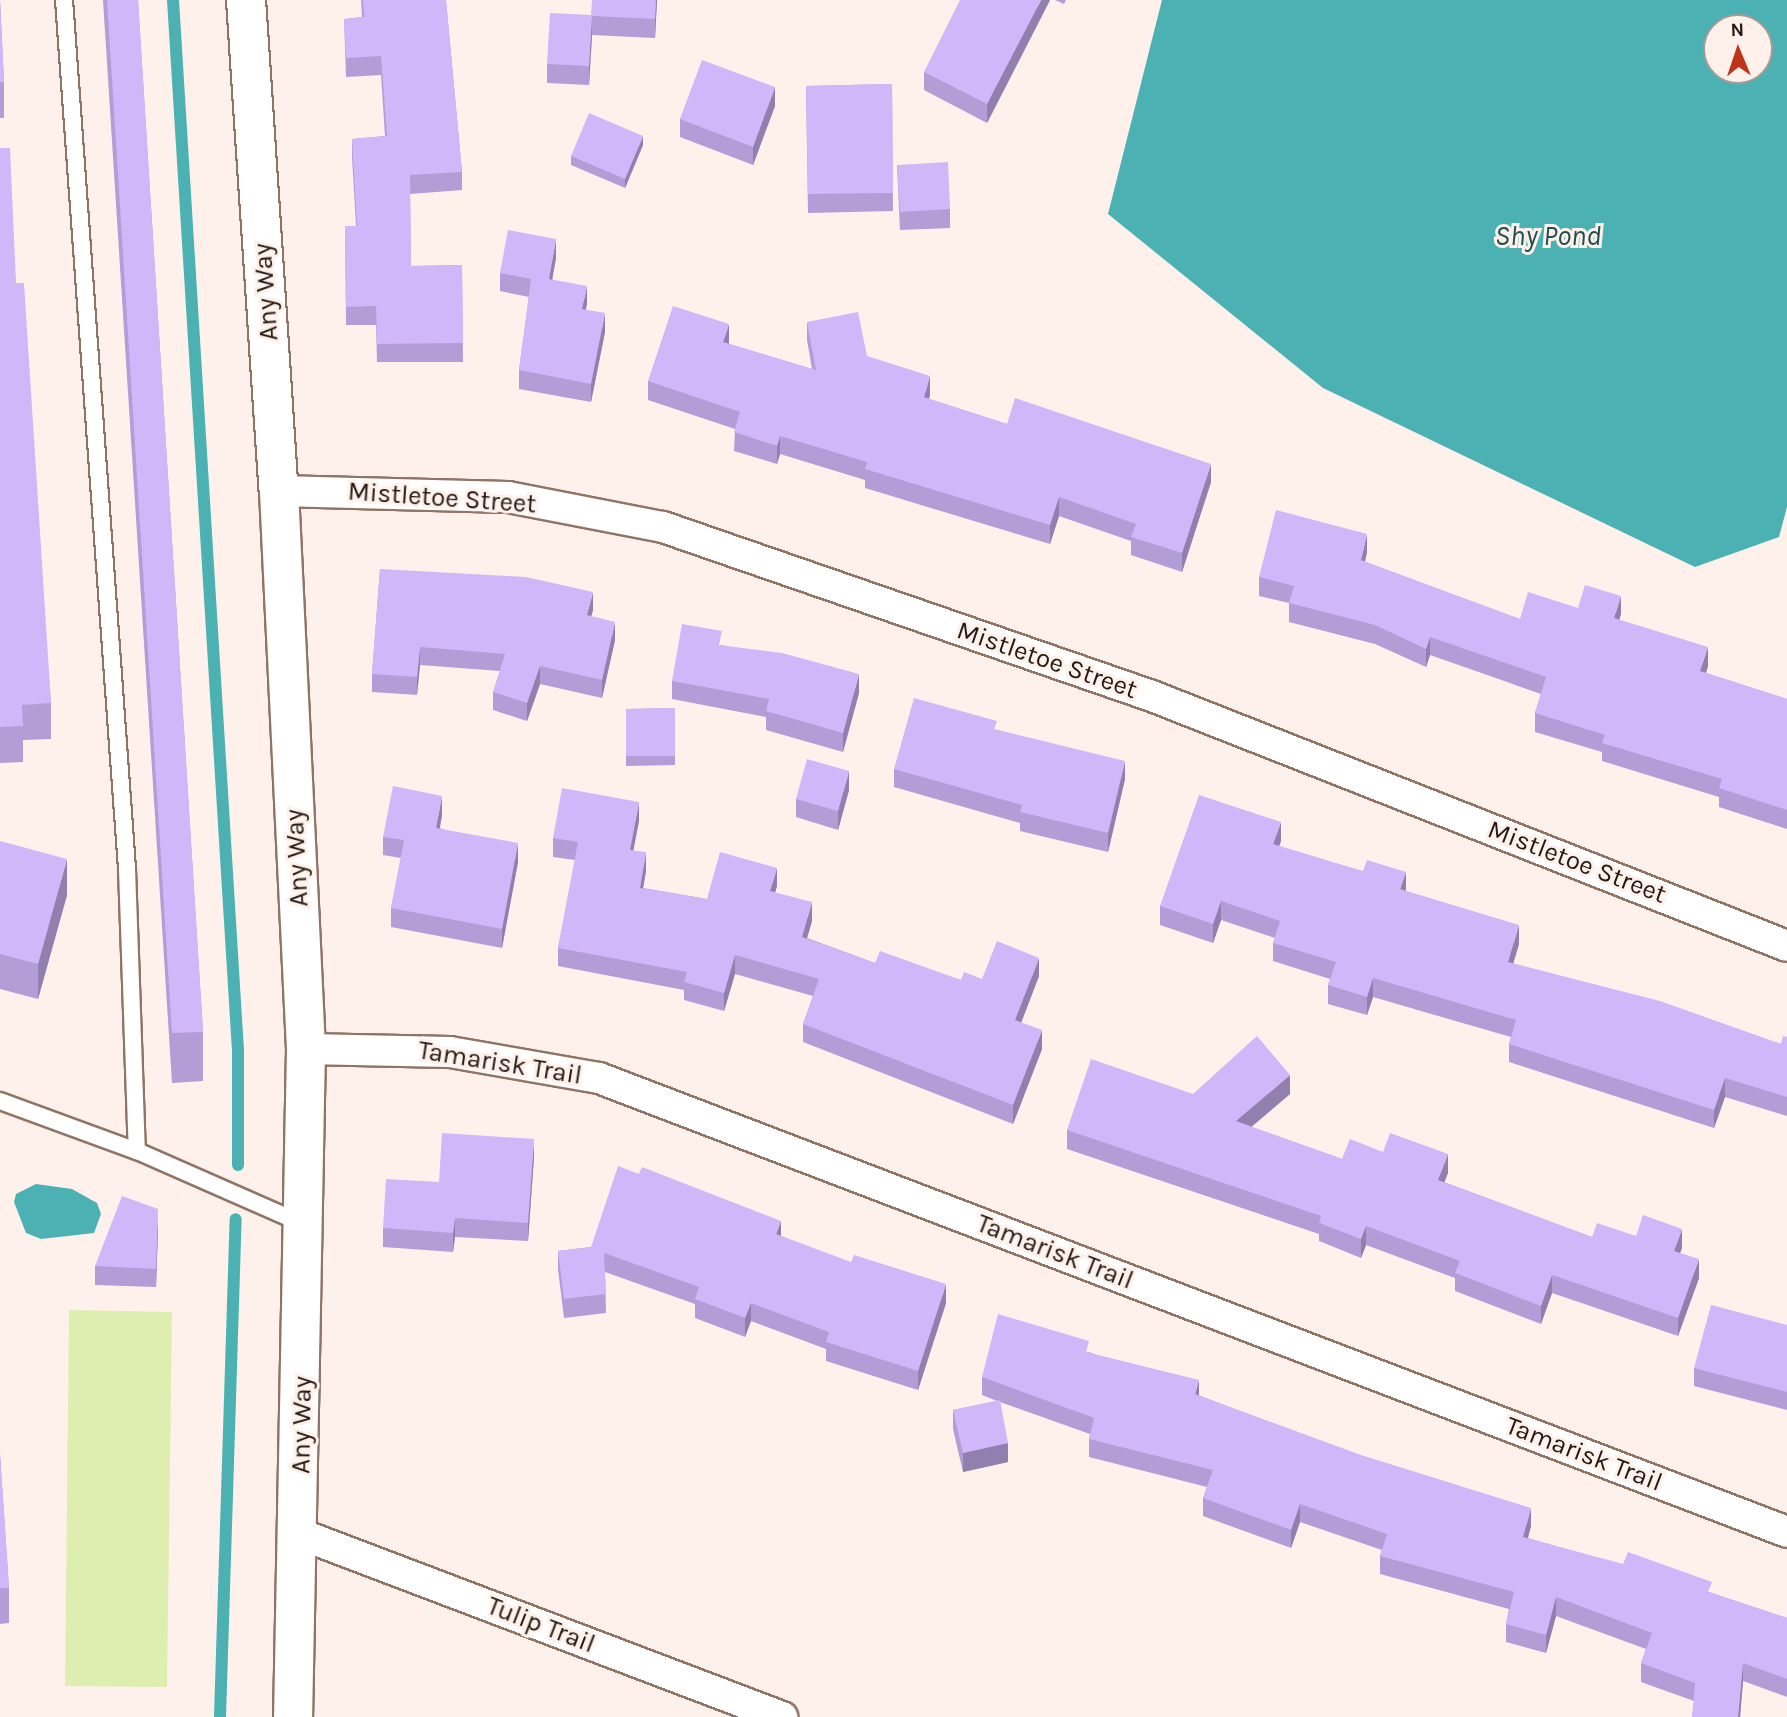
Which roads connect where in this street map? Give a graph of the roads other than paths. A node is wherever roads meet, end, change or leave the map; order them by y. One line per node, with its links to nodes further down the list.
1 (64, 0): 7 (lane)
2 (246, 0): 3 (street, Any Way)
3 (279, 491): 4 (street, Mistletoe Street); 5 (street, Any Way)
4 (1787, 946)
5 (306, 1049): 8 (street, Any Way); 9 (street, Tamarisk Trail)
6 (0, 1101): 7 (lane)
7 (137, 1151): 8 (lane)
8 (306, 1225): 10 (street, Any Way)
9 (1787, 1532)
10 (300, 1534): 11 (street, Any Way); 12 (street, Tulip Trail)
11 (293, 1717)
12 (782, 1717)

